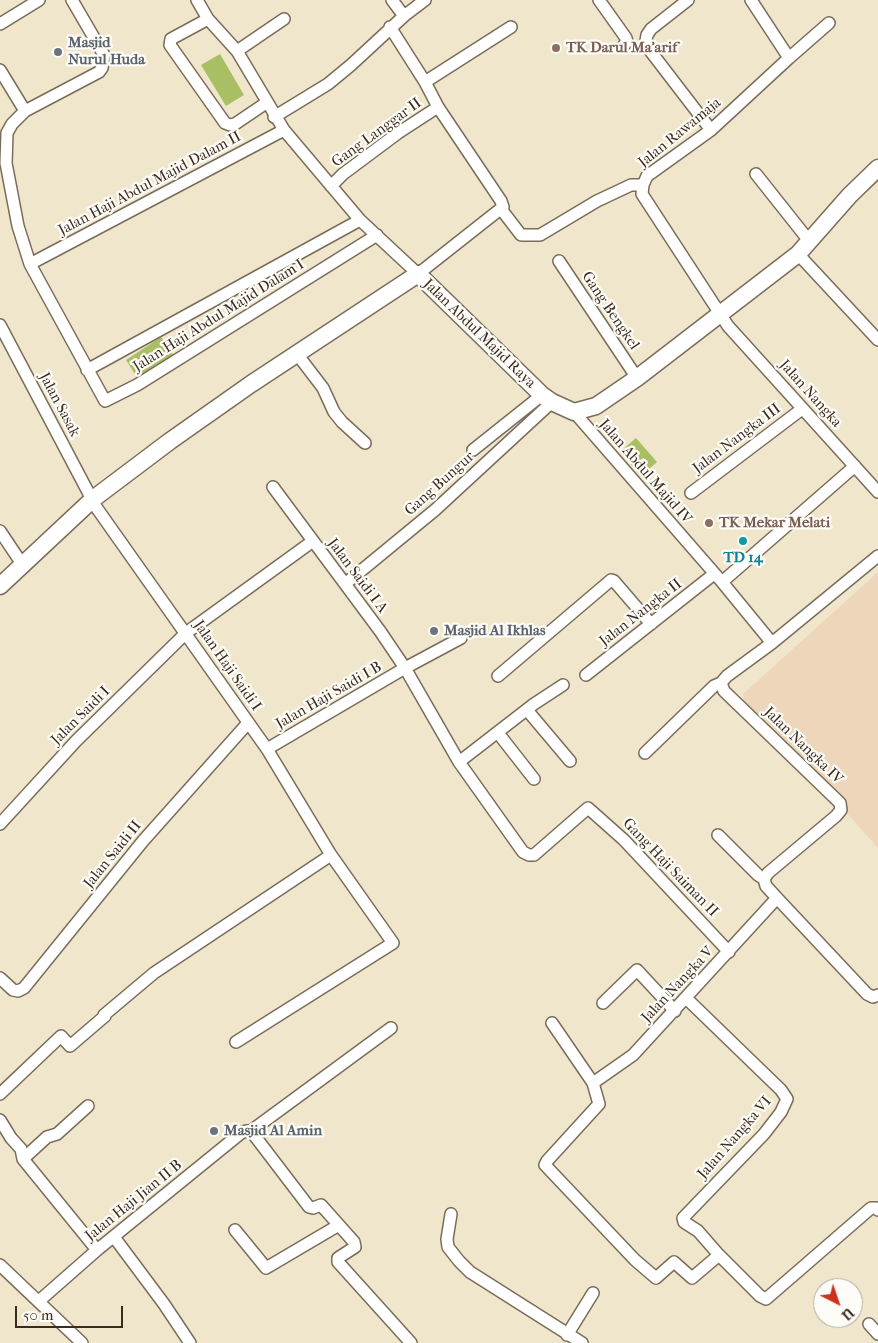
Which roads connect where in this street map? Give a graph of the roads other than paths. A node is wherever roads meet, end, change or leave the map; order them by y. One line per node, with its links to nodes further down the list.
1 (39, 0): 13 (street)
2 (72, 0): 23 (street)
3 (197, 0): 10 (street)
4 (392, 0): 9 (street)
5 (425, 0): 9 (street)
6 (599, 0): 16 (street)
7 (688, 0): 26 (street)
8 (751, 0): 18 (street)
9 (404, 16): 14 (street)
10 (208, 19): 17 (street); 21 (street)
11 (284, 20): 17 (street)
12 (829, 23): 18 (street, Jalan Rawamaja)
13 (0, 24)
14 (390, 27): 20 (street, Gang Langgar II); 24 (street)
15 (511, 27): 20 (street)
16 (624, 45)
17 (237, 51): 21 (street)
18 (788, 58): 26 (street, Jalan Rawamaja)
19 (0, 70): 23 (street)
20 (425, 82): 22 (street, Gang Langgar II)
21 (266, 103): 24 (street)
22 (438, 107): 30 (street, Gang Langgar II); 31 (street)
23 (25, 111): 37 (street, Jalan Haji Abdul Majid Dalam I)
24 (274, 116): 25 (street)
25 (284, 130): 30 (street); 37 (street, Jalan Haji Abdul Majid Dalam II)
26 (711, 130): 29 (street, Jalan Rawamaja)
27 (878, 168): 34 (street)
28 (756, 174): 34 (street)
29 (643, 185): 31 (street); 39 (street, Jalan Rawamaja)
30 (331, 186): 32 (street)
31 (501, 210): 38 (street)
32 (360, 220): 33 (street); 43 (street, Jalan Haji Abdul Majid Dalam I)
33 (377, 235): 38 (street); 43 (street, Jalan Haji Abdul Majid Dalam I)
34 (810, 242): 35 (street)
35 (798, 254): 39 (street); 41 (street)
36 (559, 261): 44 (street, Gang Bengkel)
37 (30, 264): 43 (street, Jalan Haji Abdul Majid Dalam I)
38 (418, 274): 42 (street, Jalan Abdul Majid Raya); 45 (street, Jalan Abdul Majid Raya)
39 (720, 316): 44 (street); 46 (street, Jalan Nangka)
40 (0, 325): 54 (street, Jalan Sasak)
41 (878, 340)
42 (297, 354): 48 (street); 54 (street, Jalan Abdul Majid Raya)
43 (87, 370)
44 (637, 378): 47 (street)
45 (547, 398): 47 (street, Jalan Abdul Majid Raya); 49 (street); 60 (street, Gang Bungur)
46 (802, 409): 50 (street, Jalan Nangka); 53 (street, Jalan Nangka III)
47 (574, 412): 59 (street, Jalan Abdul Majid IV)
48 (365, 442)
49 (473, 450)
50 (855, 466): 52 (street, Jalan Nangka); 59 (street, Jalan Nangka II)
51 (273, 487): 56 (street)
52 (878, 492)
53 (690, 493)
54 (93, 499): 58 (street, Jalan Abdul Majid Raya); 63 (street, Jalan Haji Saidi I)
55 (0, 530): 58 (street)
56 (313, 541): 60 (street, Jalan Saidi I A); 63 (street, Jalan Saidi I A)
57 (878, 556): 65 (street)
58 (22, 564): 61 (street, Jalan Abdul Majid Raya)
59 (718, 578): 62 (street, Jalan Nangka II); 65 (street, Jalan Abdul Majid IV)
60 (345, 584): 66 (street, Jalan Saidi I A)
61 (0, 586)
62 (651, 624): 67 (street, Jalan Nangka II); 68 (street)
63 (186, 633): 72 (street, Jalan Haji Saidi I); 80 (street, Jalan Saidi I)
64 (461, 638): 66 (street, Jalan Haji Saidi I B)
65 (772, 643): 69 (street)
66 (405, 668): 74 (street, Jalan Haji Saidi I B); 77 (street, Jalan Saidi I A)
67 (586, 675)
68 (498, 676)
69 (721, 683): 75 (street); 83 (street, Jalan Nangka IV)
70 (563, 684): 71 (street)
71 (526, 710): 73 (street); 76 (street)
72 (248, 723): 74 (street, Jalan Haji Saidi I); 86 (street, Jalan Saidi II)
73 (498, 733): 77 (street); 78 (street)
74 (267, 749): 82 (street, Jalan Haji Saidi I)
75 (645, 752)
76 (570, 761)
77 (459, 762): 79 (street, Jalan Saidi I A)
78 (534, 780)
79 (588, 808): 85 (street, Gang Haji Saiman II)
80 (0, 824)
81 (718, 836): 83 (street)
82 (331, 855): 93 (street, Jalan Haji Saidi I); 95 (street)
83 (764, 879): 84 (street)
84 (777, 898): 85 (street, Jalan Nangka V); 87 (street)
85 (729, 952): 88 (street, Jalan Nangka V)
86 (0, 978)
87 (878, 995)
88 (686, 998): 90 (street, Jalan Nangka V); 106 (street, Jalan Nangka VI)
89 (603, 1003): 90 (street)
90 (675, 1011): 94 (street, Jalan Nangka V)
91 (552, 1023): 94 (street)
92 (391, 1028): 98 (street, Jalan Haji Jian II B)
93 (236, 1042)
94 (593, 1083): 106 (street)
95 (0, 1094)
96 (88, 1106): 99 (street)
97 (0, 1120): 99 (street)
98 (251, 1131): 102 (street); 104 (street, Jalan Haji Jian II B)
99 (23, 1159): 105 (street)
100 (878, 1210): 106 (street)
101 (451, 1214): 111 (street)
102 (338, 1225): 103 (street); 115 (street)
103 (235, 1230)
104 (114, 1237): 105 (street, Jalan Haji Jian II B); 114 (street)
105 (97, 1250): 109 (street, Jalan Haji Jian II B)
106 (719, 1255)
107 (0, 1265): 109 (street)
108 (593, 1293): 111 (street)
109 (40, 1301): 113 (street)
110 (869, 1324): 112 (street)
111 (567, 1334): 116 (street)
112 (878, 1334)
113 (82, 1343)
114 (190, 1343)
115 (411, 1343)
116 (582, 1343)

